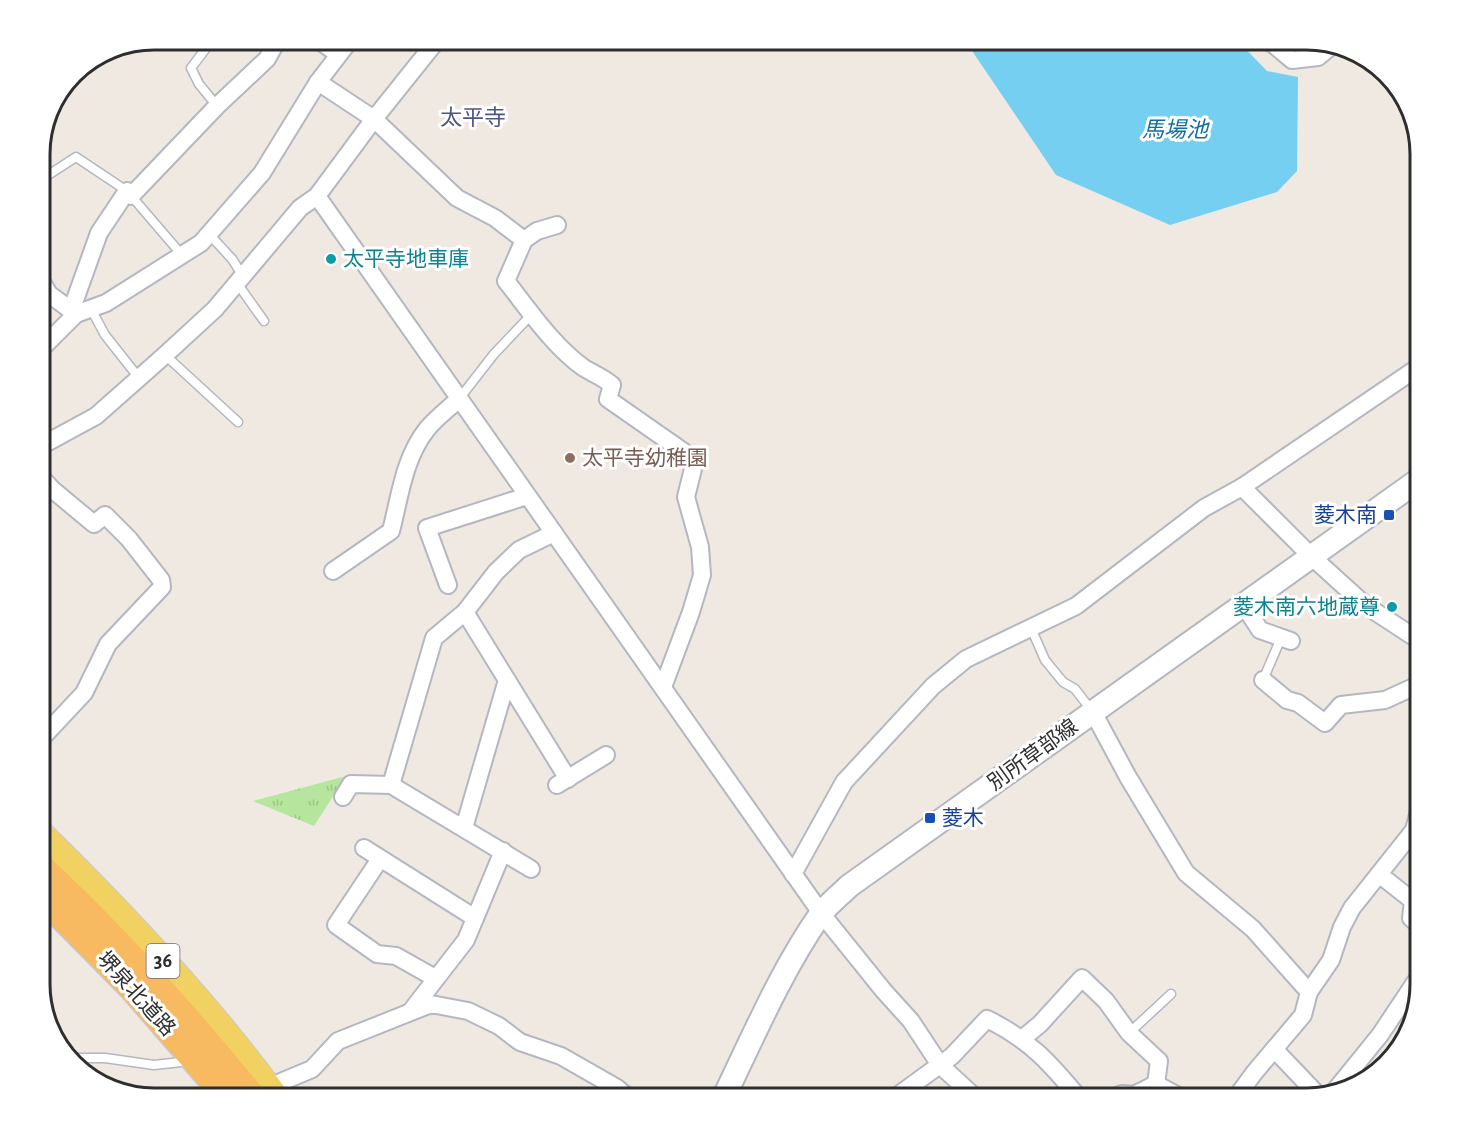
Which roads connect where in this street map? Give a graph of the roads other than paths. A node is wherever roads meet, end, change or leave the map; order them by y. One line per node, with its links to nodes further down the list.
1 (205, 50): 10 (lane)
2 (272, 50): 10 (street)
3 (332, 50): 8 (street)
4 (341, 50): 8 (street)
5 (429, 50): 11 (street)
6 (1280, 50): 7 (street)
7 (1325, 51)
8 (338, 54): 9 (street)
9 (318, 82): 11 (street); 16 (street)
10 (217, 106): 13 (street)
11 (374, 119): 14 (street); 17 (street)
12 (50, 174): 13 (lane)
13 (129, 193): 18 (lane); 21 (street)
14 (317, 196): 19 (street); 28 (street)
15 (558, 225): 17 (street)
16 (209, 234): 18 (street); 19 (lane)
17 (524, 240): 22 (street)
18 (182, 255): 21 (street)
19 (240, 279): 23 (lane); 25 (street)
20 (50, 295): 21 (street)
21 (80, 311): 24 (street); 27 (lane)
22 (532, 314): 28 (lane); 46 (street)
23 (264, 321)
24 (50, 340)
25 (165, 355): 27 (street); 29 (lane)
26 (1410, 373): 33 (street)
27 (139, 378): 30 (street)
28 (459, 399): 34 (street); 37 (street)
29 (238, 422)
30 (50, 441)
31 (1410, 486): 36 (main road, 別所草部線)
32 (50, 487): 49 (street)
33 (1242, 487): 36 (street); 41 (street)
34 (527, 496): 35 (street); 38 (street)
35 (554, 533): 40 (street); 46 (street)
36 (1311, 556): 39 (main road, 別所草部線); 42 (street)
37 (333, 571)
38 (448, 585)
39 (1243, 604): 43 (street); 48 (main road, 別所草部線)
40 (465, 612): 44 (street); 51 (street)
41 (1031, 628): 48 (lane); 60 (street)
42 (1410, 634)
43 (1286, 640): 45 (lane)
44 (507, 680): 50 (street); 53 (street)
45 (1263, 680): 47 (street)
46 (663, 687): 60 (street)
47 (1410, 689)
48 (1093, 712): 65 (main road, 別所草部線); 70 (street)
49 (50, 729)
50 (606, 755)
51 (391, 785): 52 (street); 53 (street)
52 (343, 797)
53 (464, 828): 57 (street)
54 (1410, 835): 61 (street)
55 (50, 843): 84 (main road, 36)
56 (364, 848): 58 (street)
57 (503, 851): 59 (street); 66 (street)
58 (380, 859): 66 (street); 68 (street)
59 (531, 869)
60 (794, 874): 65 (street)
61 (1380, 874): 63 (street); 70 (street)
62 (50, 876): 83 (highway, 堺泉北道路)
63 (1410, 899)
64 (50, 904): 82 (highway, 堺泉北道路)
65 (821, 913): 77 (street); 87 (main road, 別所草部線)
66 (475, 918): 68 (street)
67 (50, 923): 78 (main road, 36)
68 (435, 978): 72 (street)
69 (1410, 991): 79 (street)
70 (1309, 992): 75 (street)
71 (1171, 994): 73 (lane)
72 (410, 1012): 85 (street); 86 (street)
73 (1129, 1033): 74 (street); 80 (street)
74 (1022, 1039): 77 (street); 90 (street)
75 (1274, 1049): 93 (street); 94 (street)
76 (80, 1058): 78 (lane)
77 (936, 1058): 88 (street); 89 (street)
78 (181, 1062): 81 (main road, 36)
79 (1342, 1081)
80 (1156, 1084): 91 (street); 92 (street)
81 (203, 1088)
82 (219, 1088)
83 (260, 1088)
84 (262, 1088)
85 (279, 1088)
86 (617, 1088)
87 (729, 1088)
88 (907, 1088)
89 (966, 1088)
90 (1071, 1088)
91 (1148, 1088)
92 (1163, 1088)
93 (1244, 1088)
94 (1311, 1088)

